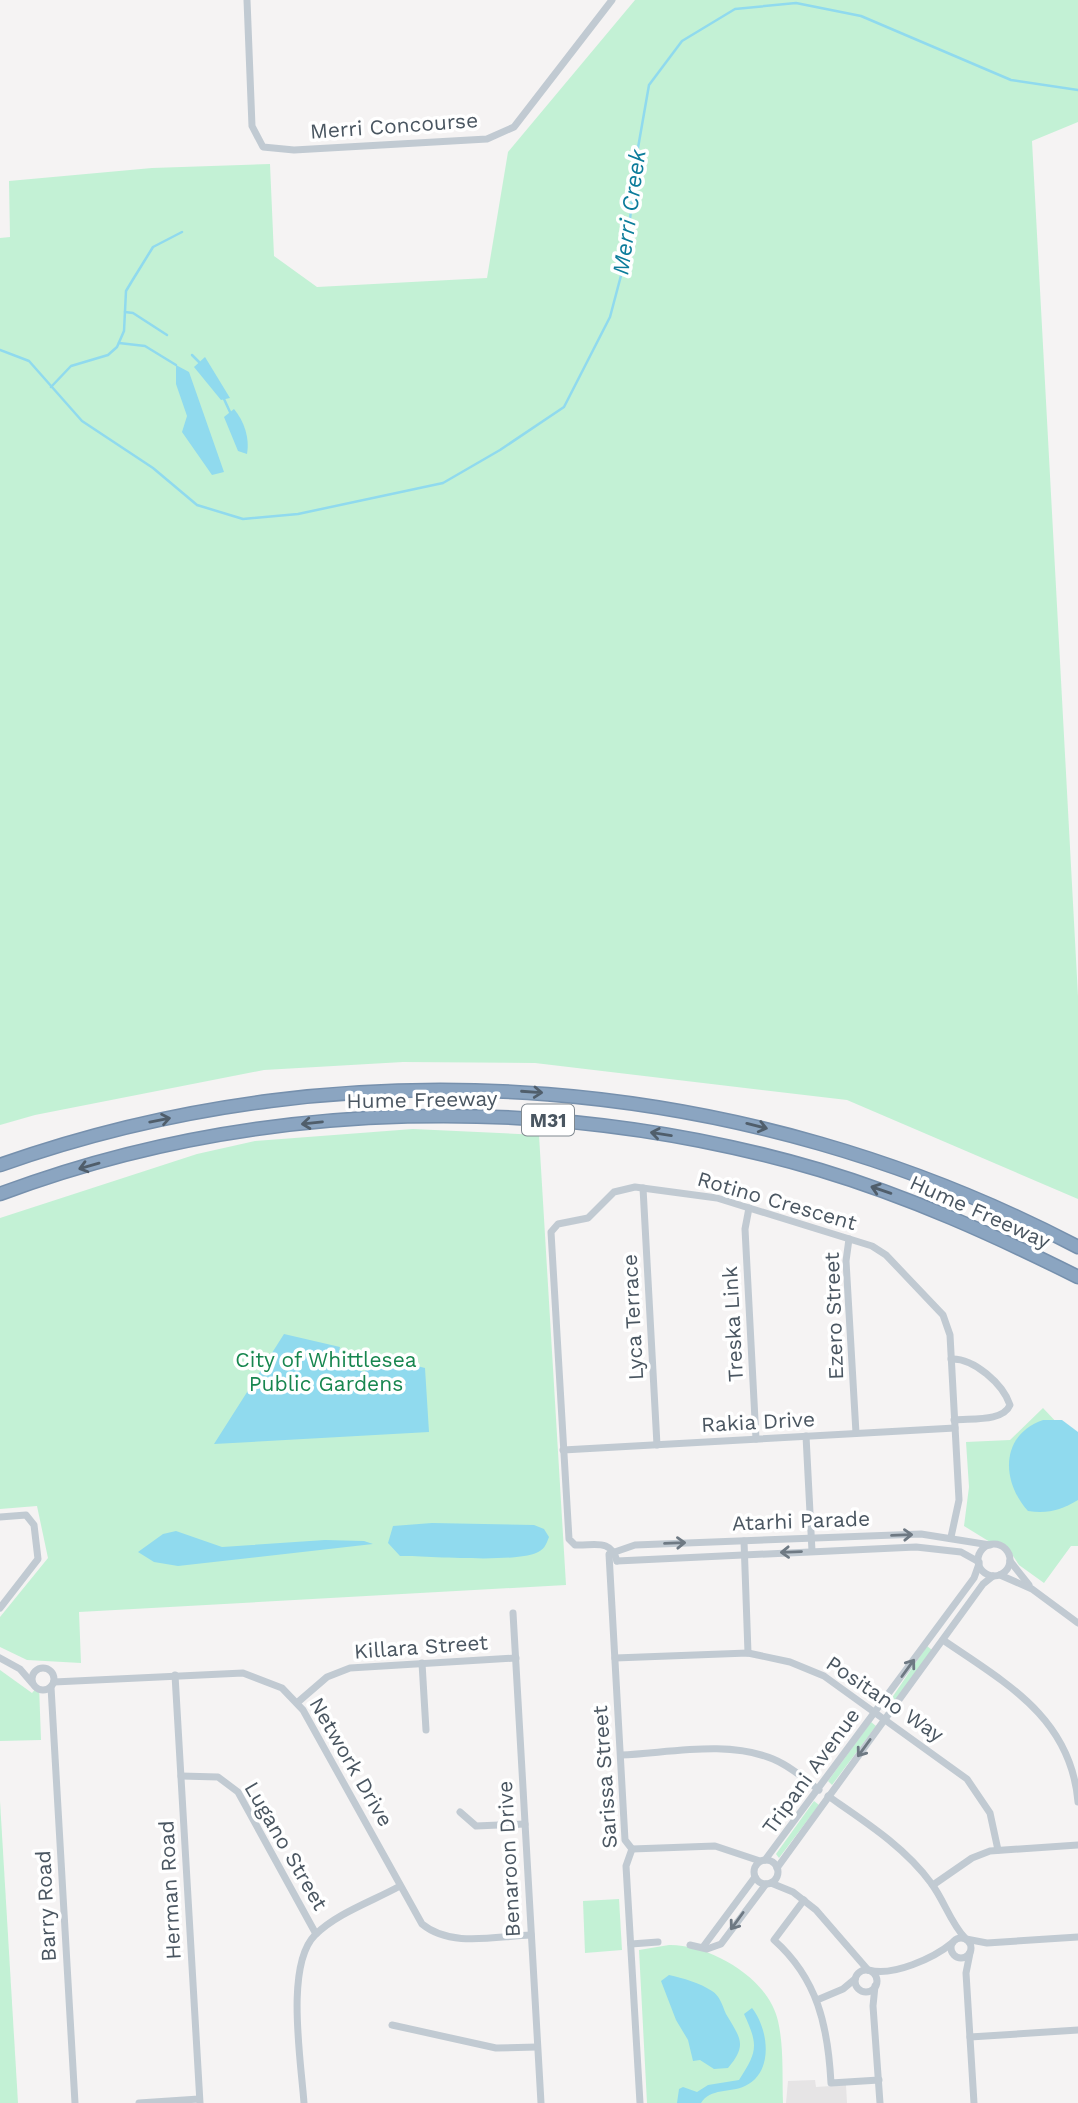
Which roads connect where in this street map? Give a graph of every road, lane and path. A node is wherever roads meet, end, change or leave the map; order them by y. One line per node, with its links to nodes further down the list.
1 (247, 0): 2 (street, Merri Concourse)
2 (612, 0)
3 (0, 1165): 8 (highway, Hume Freeway / M31, one-way to 8)
4 (643, 1188): 6 (street, Rotino Crescent); 15 (street, Lyca Terrace); 16 (street, Rotino Crescent)
5 (0, 1194): 9 (highway, Hume Freeway / M31, one-way to 5)
6 (749, 1208): 7 (street, Rotino Crescent); 14 (street, Treska Link)
7 (849, 1239): 10 (street, Rotino Crescent); 12 (street, Ezero Street)
8 (1078, 1247)
9 (1078, 1277)
10 (951, 1359): 11 (street, Rotino Crescent); 11 (street, Rakia Drive)
11 (955, 1424): 12 (street, Rakia Drive); 18 (street, Rotino Crescent)
12 (856, 1433): 13 (street, Rakia Drive)
13 (806, 1436): 14 (street, Rakia Drive); 19 (street)
14 (756, 1439): 15 (street, Rakia Drive)
15 (657, 1445): 16 (street, Rakia Drive)
16 (563, 1450): 23 (street, Rotino Crescent)
17 (0, 1517): 33 (street)
18 (951, 1537): 19 (street, Atarhi Parade, one-way to 18); 21 (street, Atarhi Parade)
19 (812, 1538): 20 (street, Atarhi Parade); 22 (street)
20 (744, 1541): 23 (street, Atarhi Parade, one-way to 20); 24 (street)
21 (990, 1545): 26 (street); 27 (street)
22 (812, 1551): 24 (street, Atarhi Parade, one-way to 24); 27 (street, Atarhi Parade)
23 (611, 1552): 25 (street); 28 (street, Sarissa Street)
24 (744, 1554): 25 (street, Atarhi Parade); 37 (street)
25 (617, 1561): 28 (street)
26 (1010, 1561): 29 (street); 30 (street)
27 (979, 1563): 29 (street); 49 (street, Tripani Avenue, one-way to 27)
28 (610, 1574): 32 (street, Sarissa Street)
29 (996, 1575): 30 (street); 36 (street, Tripani Avenue)
30 (1032, 1589): 35 (street)
31 (601, 1595): 32 (street)
32 (611, 1595): 40 (street, Sarissa Street)
33 (0, 1608)
34 (513, 1613): 39 (street, Benaroon Drive)
35 (1078, 1623)
36 (943, 1640): 50 (street, Tripani Avenue); 56 (street)
37 (747, 1653): 40 (street, Positano Way); 49 (street, Positano Way)
38 (0, 1658): 42 (street)
39 (516, 1658): 41 (street, Killara Street); 58 (street, Benaroon Drive)
40 (615, 1658): 52 (street, Sarissa Street)
41 (422, 1664): 47 (street, Killara Street); 51 (street)
42 (20, 1669): 43 (street); 46 (street, Barry Road)
43 (39, 1669): 45 (street); 46 (street)
44 (175, 1675): 45 (street, Network Drive); 47 (street, Network Drive); 53 (street, Herman Road)
45 (52, 1684): 46 (street, Network Drive); 48 (street, Barry Road)
46 (38, 1687): 48 (street, Barry Road)
47 (298, 1702): 68 (street, Network Drive)
48 (51, 1707): 101 (street, Barry Road)
49 (877, 1712): 50 (street, Positano Way); 54 (street, Tripani Avenue)
50 (885, 1717): 55 (street, Tripani Avenue, one-way to 55); 61 (street, Positano Way)
51 (426, 1730)
52 (621, 1755): 54 (street); 60 (street, Sarissa Street)
53 (181, 1776): 72 (street, Lugano Street); 100 (street, Herman Road)
54 (819, 1790): 63 (street, Tripani Avenue)
55 (828, 1796): 64 (street, Tripani Avenue); 67 (street)
56 (1078, 1802)
57 (460, 1812): 58 (street)
58 (525, 1824): 73 (street, Benaroon Drive)
59 (1078, 1845): 61 (street)
60 (632, 1849): 62 (street); 79 (street, Sarissa Street)
61 (998, 1850): 67 (street)
62 (740, 1854): 63 (street); 65 (street)
63 (763, 1861): 64 (street); 65 (street, Tripani Avenue)
64 (778, 1871): 66 (street, Tripani Avenue); 69 (street)
65 (754, 1873): 66 (street); 81 (street)
66 (769, 1884): 69 (street); 81 (street, one-way to 81)
67 (933, 1885): 71 (street)
68 (400, 1886): 72 (street); 73 (street, Network Drive)
69 (793, 1892): 70 (street)
70 (804, 1900): 85 (street); 93 (street)
71 (953, 1923): 75 (street); 77 (street)
72 (316, 1934): 103 (street)
73 (531, 1935): 98 (street, Benaroon Drive)
74 (1078, 1937): 78 (street)
75 (965, 1938): 77 (street); 78 (street); 83 (street)
76 (658, 1942): 79 (street)
77 (952, 1942): 82 (street); 84 (street)
78 (987, 1943): 83 (street)
79 (631, 1944): 105 (street, Sarissa Street)
80 (690, 1945): 81 (street)
81 (703, 1948)
82 (936, 1953): 84 (street); 87 (street)
83 (970, 1953): 84 (street); 88 (street)
84 (956, 1956): 88 (street)
85 (854, 1957): 86 (street); 89 (street)
86 (869, 1970): 87 (street); 89 (street); 90 (street)
87 (891, 1970): 90 (street)
88 (966, 1973): 97 (street)
89 (856, 1977): 91 (street); 92 (street)
90 (876, 1985): 92 (street); 94 (street)
91 (843, 1989): 92 (street); 93 (street)
92 (860, 1990): 94 (street)
93 (817, 2000): 99 (street)
94 (873, 2006): 99 (street)
95 (393, 2025): 98 (street)
96 (1078, 2031): 97 (street)
97 (970, 2037): 107 (street)
98 (537, 2046): 104 (street, Benaroon Drive)
99 (879, 2080): 106 (street)
100 (199, 2101): 102 (street)
101 (75, 2103)
102 (139, 2103)
103 (304, 2103)
104 (541, 2103)
105 (640, 2103)
106 (880, 2103)
107 (974, 2103)

